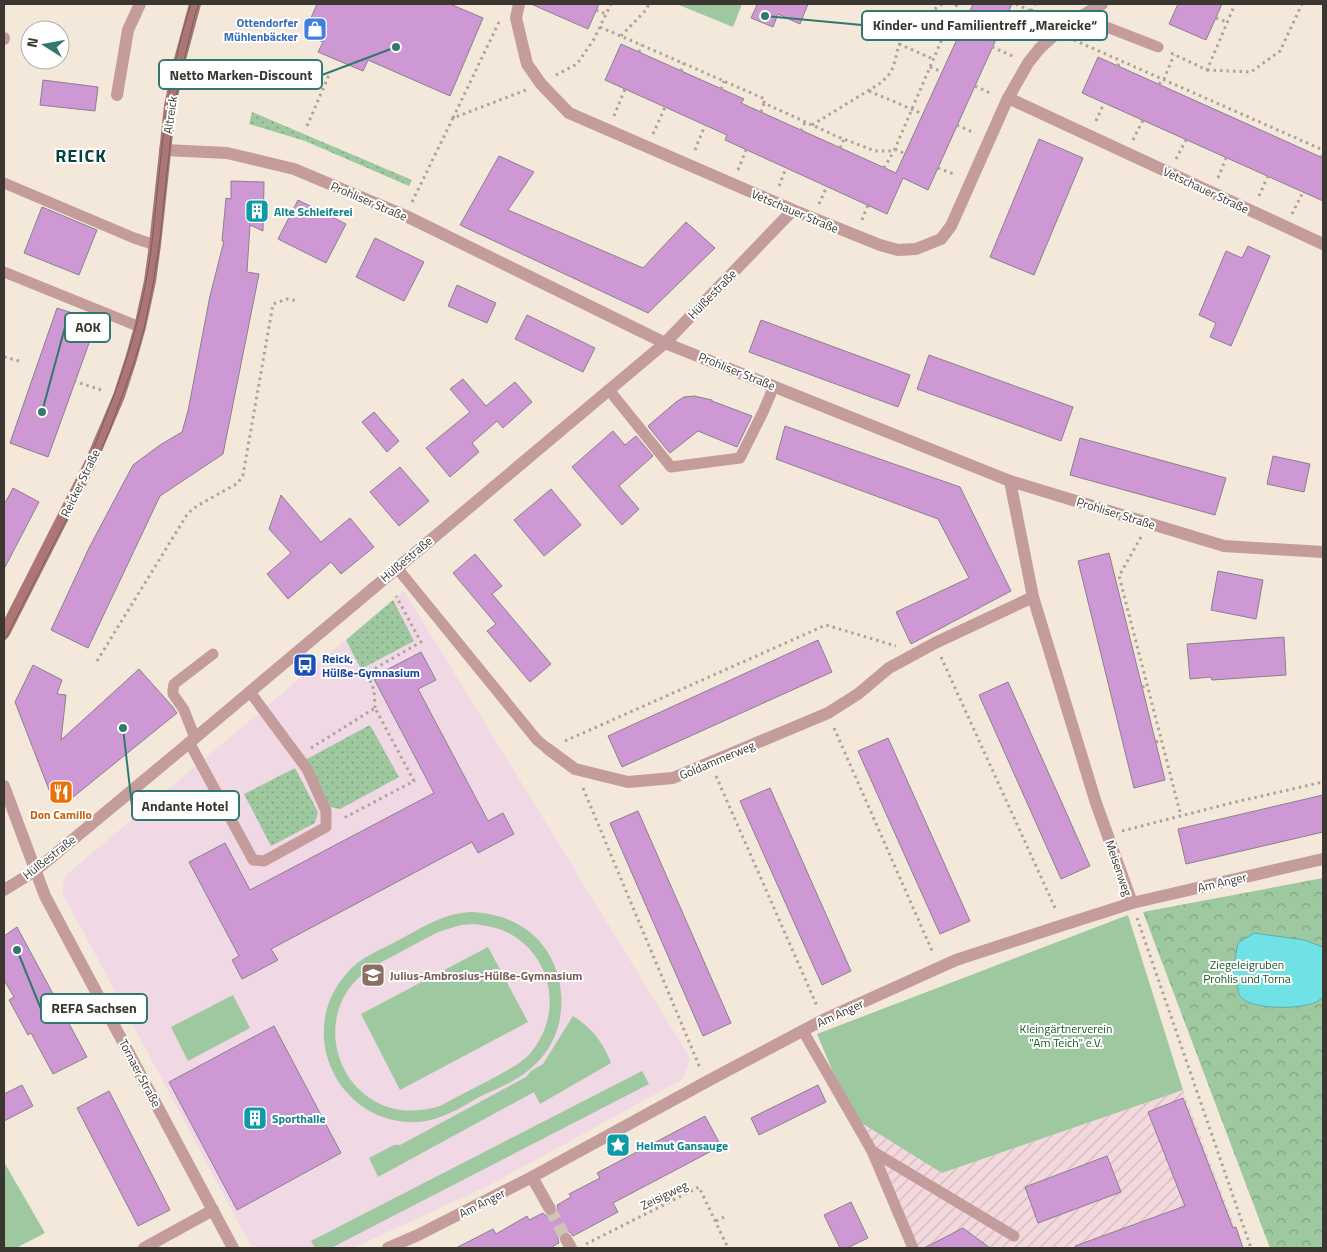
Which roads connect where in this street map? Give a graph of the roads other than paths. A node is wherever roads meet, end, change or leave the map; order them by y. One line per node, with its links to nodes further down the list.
1 (140, 4): 7 (street)
2 (195, 4): 9 (street, Altreick)
3 (519, 4): 11 (street, Vetschauer Straße)
4 (1102, 4): 5 (street, Vetschauer Straße)
5 (1081, 17): 6 (lane); 8 (street, Vetschauer Straße)
6 (1158, 47)
7 (117, 95)
8 (1008, 98): 11 (street, Vetschauer Straße); 13 (street, Vetschauer Straße)
9 (165, 150): 12 (street, Altreick); 17 (street, Prohliser Straße)
10 (4, 183): 14 (lane)
11 (793, 210): 17 (street, Hülßestraße)
12 (157, 229): 14 (street, Reicker Straße)
13 (1323, 244)
14 (155, 245): 16 (street, Reicker Straße)
15 (4, 272): 16 (lane)
16 (140, 327): 24 (street, Reicker Straße)
17 (665, 342): 18 (street, Prohliser Straße); 19 (street, Hülßestraße)
18 (774, 386): 19 (lane); 20 (street, Prohliser Straße)
19 (608, 390): 22 (street, Hülßestraße)
20 (1010, 481): 21 (street, Prohliser Straße); 23 (street, Meisenweg)
21 (1323, 552)
22 (396, 568): 26 (street, Hülßestraße); 28 (lane, Goldammerweg)
23 (1033, 597): 28 (street, Goldammerweg); 33 (street, Meisenweg)
24 (4, 633)
25 (213, 654): 27 (lane)
26 (250, 692): 27 (street, Hülßestraße); 27 (lane)
27 (192, 740): 31 (street, Hülßestraße)
28 (548, 748)
29 (4, 786): 31 (street, Tornaer Straße)
30 (1323, 859): 33 (street, Am Anger)
31 (35, 871): 32 (street, Hülßestraße); 38 (street, Tornaer Straße)
32 (4, 890)
33 (1132, 903): 34 (street, Am Anger)
34 (803, 1031): 35 (lane); 36 (street, Am Anger)
35 (872, 1151): 39 (lane); 43 (lane)
36 (532, 1177): 37 (street); 42 (street, Am Anger)
37 (550, 1209)
38 (213, 1210): 40 (street); 41 (street, Tornaer Straße)
39 (1014, 1236)
40 (144, 1248)
41 (233, 1248)
42 (388, 1248)
43 (913, 1248)

